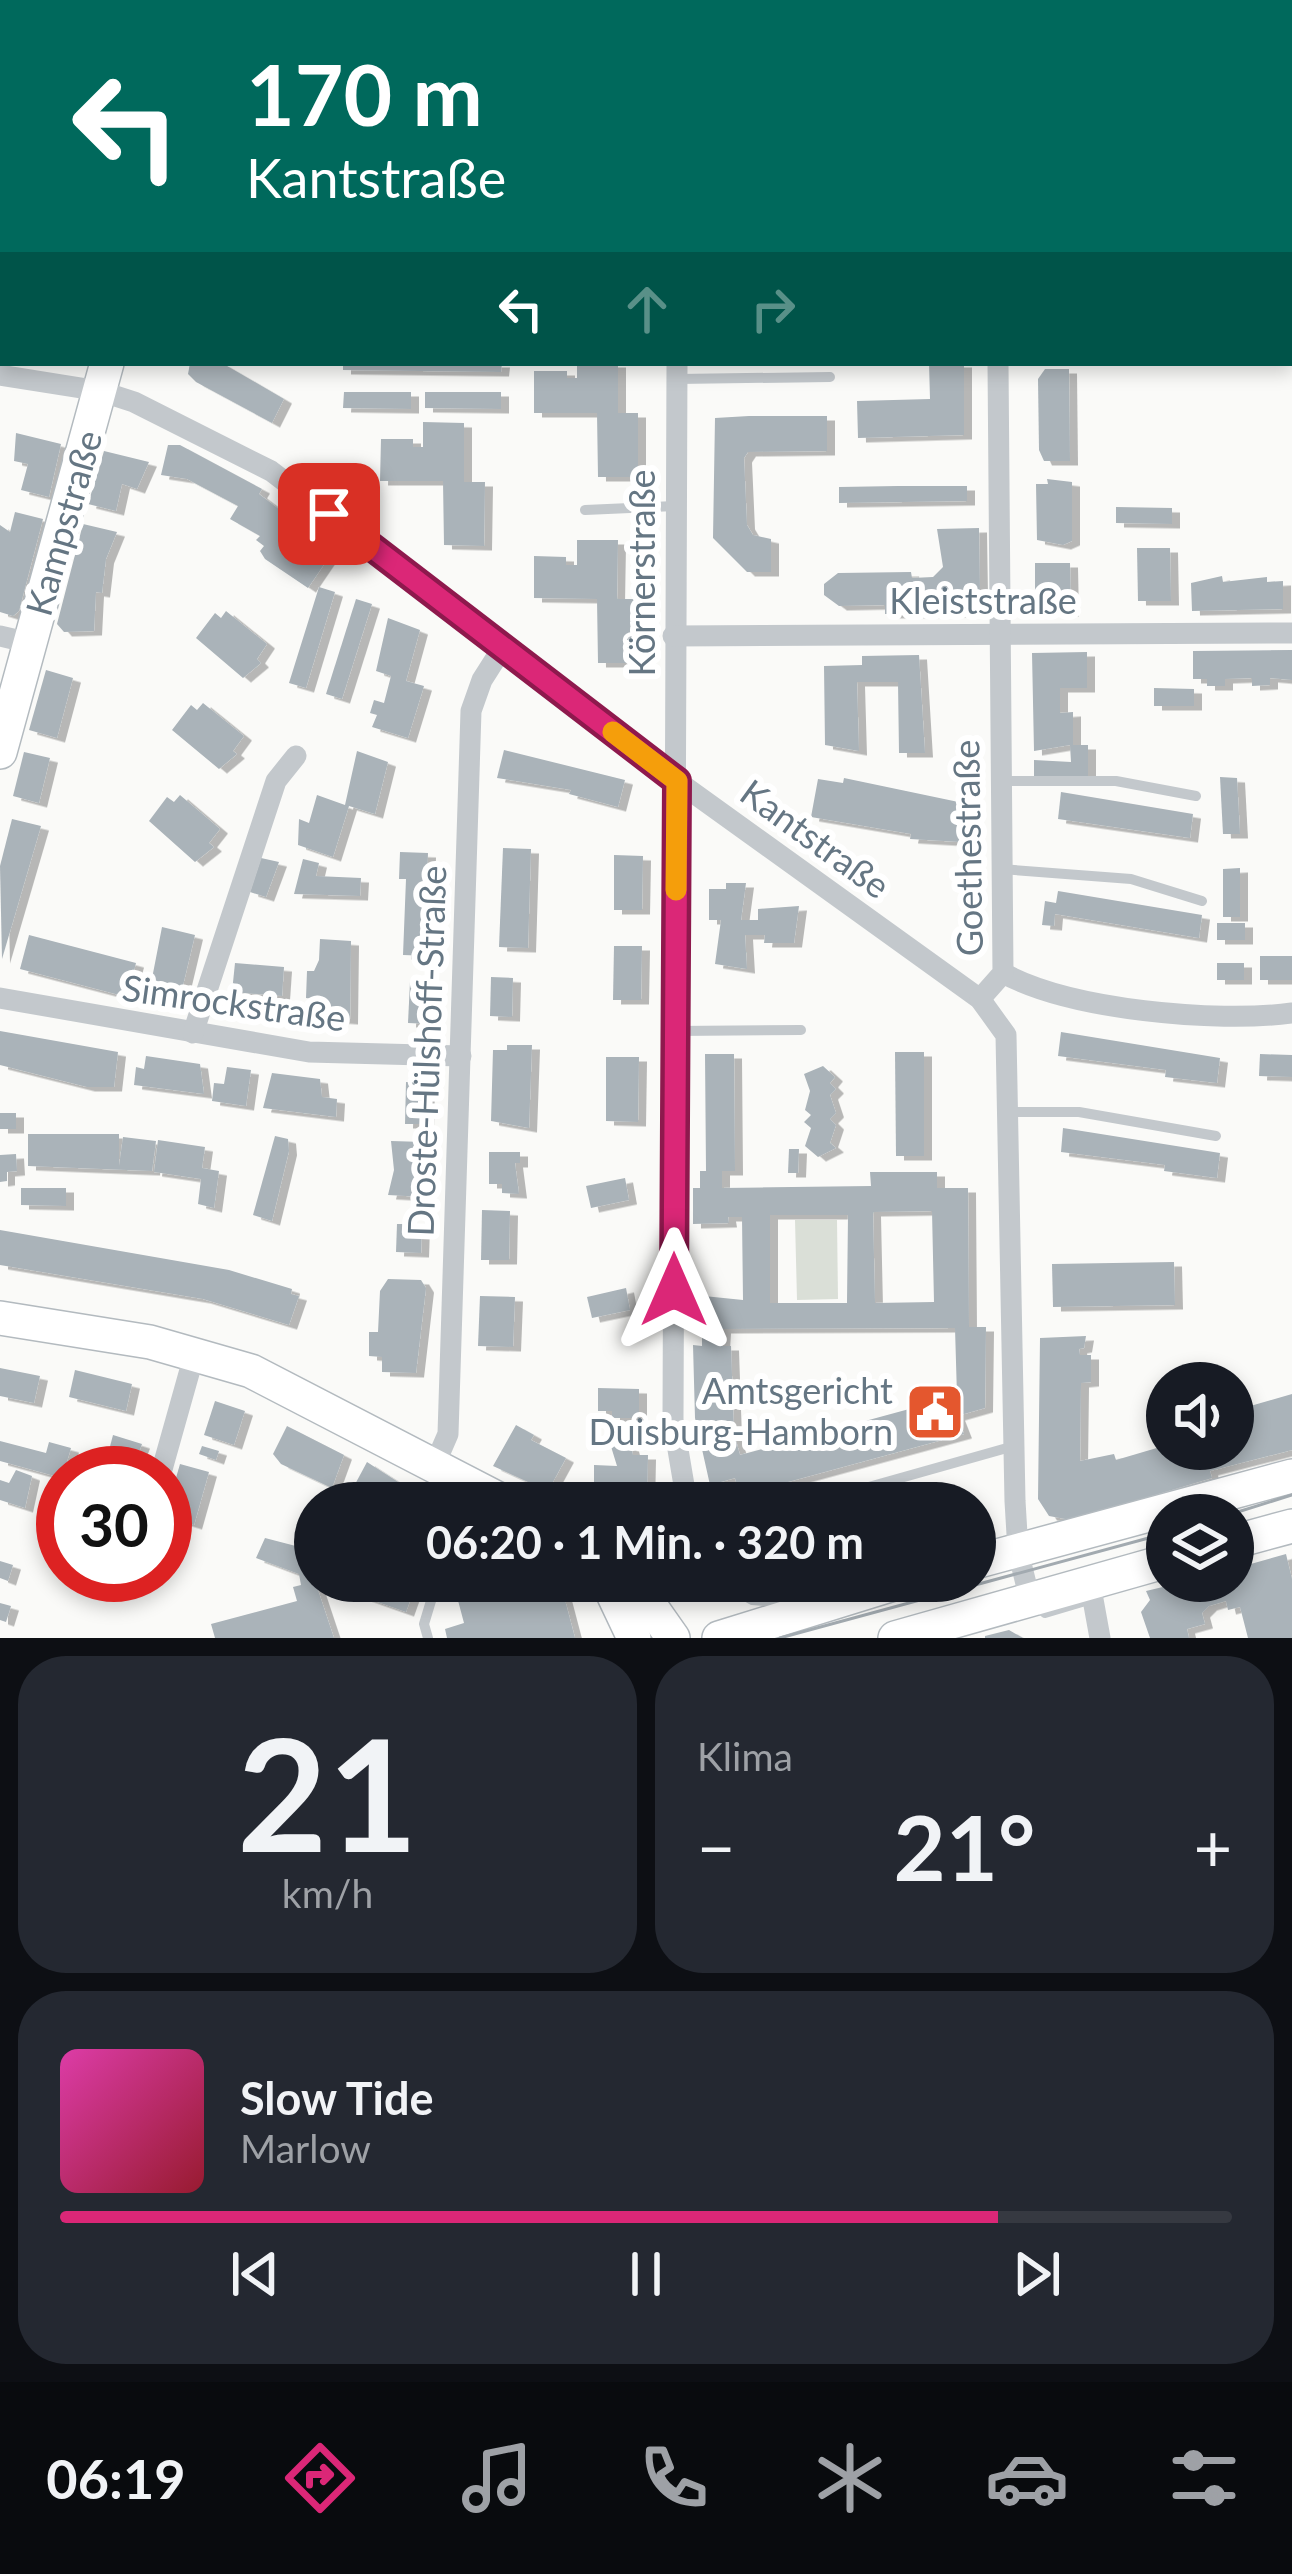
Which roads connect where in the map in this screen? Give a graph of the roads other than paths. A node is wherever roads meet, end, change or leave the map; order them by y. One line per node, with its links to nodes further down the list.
1 (998, 366): 8 (street, Goethestraße)
2 (677, 371): 5 (lane); 6 (street, Körnerstraße)
3 (0, 375): 4 (street, Kantstraße)
4 (104, 377): 11 (street, Kampstraße); 12 (street, Kantstraße)
5 (830, 377)
6 (675, 506): 7 (lane); 10 (street, Körnerstraße)
7 (585, 510)
8 (998, 633): 9 (street, Kleiststraße); 10 (street, Kleiststraße); 16 (street, Goethestraße)
9 (1292, 633)
10 (673, 636): 15 (street, Körnerstraße)
11 (15, 640): 13 (street, Kampstraße)
12 (503, 647): 15 (street, Kantstraße); 27 (street, Droste-Hülshoff-Straße)
13 (0, 752)
14 (296, 756): 26 (street)
15 (677, 781): 22 (street, Kantstraße); 25 (street, Körnerstraße)
16 (1000, 782): 17 (lane); 18 (street, Goethestraße)
17 (1196, 796)
18 (1001, 869): 19 (lane); 20 (street, Goethestraße)
19 (1202, 901)
20 (1003, 973): 22 (street, Goethestraße); 23 (street)
21 (0, 998): 26 (street, Simrockstraße)
22 (980, 999): 28 (street, Goethestraße)
23 (1292, 1013)
24 (801, 1030): 25 (lane)
25 (676, 1031): 37 (street, Körnerstraße)
26 (194, 1034): 27 (street, Simrockstraße)
27 (461, 1056): 34 (street, Droste-Hülshoff-Straße)
28 (1006, 1112): 29 (lane); 33 (street, Goethestraße)
29 (1216, 1136)
30 (0, 1318): 31 (street)
31 (195, 1352): 32 (street); 34 (street)
32 (169, 1446)
33 (1014, 1446): 38 (lane); 41 (street, Goethestraße)
34 (436, 1464): 36 (street)
35 (1292, 1475): 41 (street)
36 (464, 1482)
37 (684, 1482)
38 (886, 1482)
39 (1292, 1526): 40 (street)
40 (1254, 1536)
41 (1018, 1552): 42 (street); 45 (street, Goethestraße)
42 (996, 1557)
43 (1146, 1567): 44 (street)
44 (1091, 1591): 45 (street); 57 (street)
45 (1030, 1600): 56 (street)
46 (431, 1602): 52 (lane)
47 (617, 1602): 53 (street)
48 (648, 1602): 54 (street)
49 (767, 1602): 51 (lane)
50 (833, 1602): 51 (street)
51 (813, 1608): 55 (street)
52 (428, 1638)
53 (634, 1638)
54 (673, 1638)
55 (719, 1638)
56 (895, 1638)
57 (1100, 1638)

